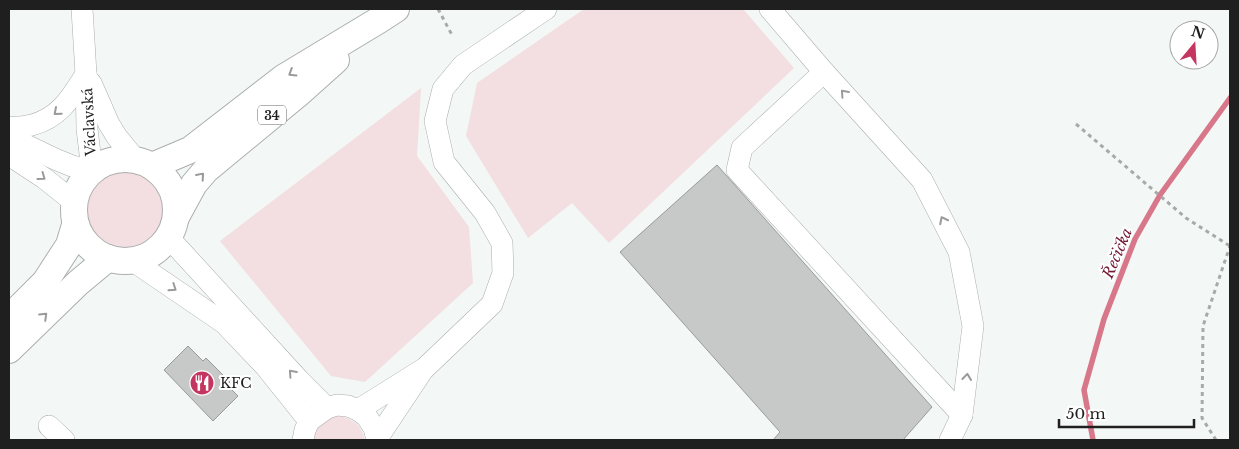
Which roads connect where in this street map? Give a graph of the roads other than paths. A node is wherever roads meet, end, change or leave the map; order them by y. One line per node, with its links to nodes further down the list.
1 (82, 9): 6 (street, Václavská)
2 (546, 9): 17 (street)
3 (770, 9): 5 (street)
4 (387, 15): 10 (main road, 34, one-way to 10); 13 (main road, 34, one-way to 4)
5 (824, 72): 20 (street, one-way to 5); 20 (street)
6 (86, 74): 7 (street, one-way to 7); 10 (street, Václavská); 11 (street, Václavská)
7 (9, 127)
8 (9, 137): 11 (street)
9 (9, 155): 12 (street, one-way to 12)
10 (143, 162): 11 (main road); 13 (main road)
11 (92, 170): 12 (main road)
12 (75, 214): 14 (main road); 15 (main road)
13 (172, 228): 14 (main road); 18 (street, one-way to 13)
14 (120, 259): 16 (main road, one-way to 14); 21 (street, one-way to 21)
15 (9, 318)
16 (9, 350)
17 (425, 368): 19 (street); 22 (street)
18 (327, 408): 19 (street); 21 (street)
19 (358, 410): 22 (street)
20 (962, 416): 23 (street)
21 (306, 431)
22 (377, 440)
23 (950, 440)

